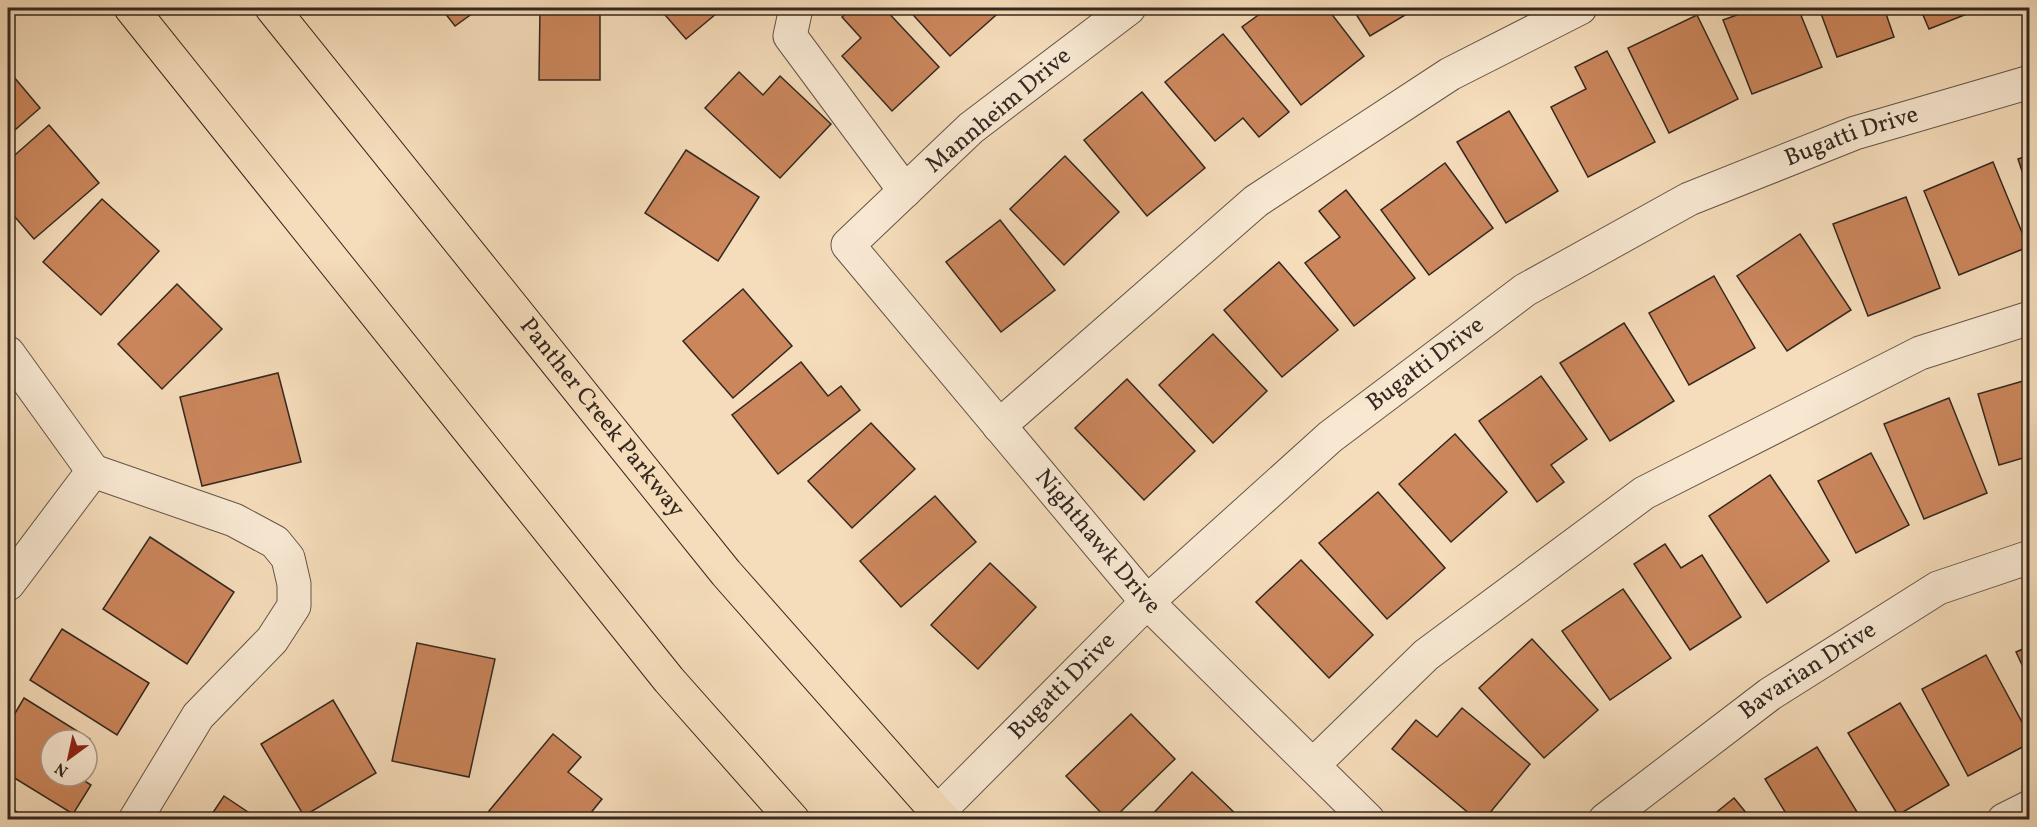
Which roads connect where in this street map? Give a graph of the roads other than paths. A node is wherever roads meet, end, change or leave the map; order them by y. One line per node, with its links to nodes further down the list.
1 (131, 8): 20 (main road)
2 (273, 8): 18 (main road, Panther Creek Parkway)
3 (796, 8): 7 (street)
4 (1129, 8): 7 (street, Mannheim Drive)
5 (1580, 8): 11 (street)
6 (2030, 82): 15 (street, Bugatti Drive)
7 (905, 191): 8 (street, Mannheim Drive)
8 (848, 245): 11 (street, Nighthawk Drive)
9 (2030, 318): 16 (street)
10 (8, 353): 12 (street)
11 (999, 426): 15 (street, Nighthawk Drive)
12 (93, 471): 14 (street); 19 (street)
13 (2030, 557): 22 (street, Bavarian Drive)
14 (8, 584)
15 (1147, 602): 16 (street, Nighthawk Drive); 18 (street, Bugatti Drive)
16 (1313, 765): 21 (street, Nighthawk Drive)
17 (2030, 807): 23 (street)
18 (937, 817)
19 (135, 819)
20 (793, 819)
21 (1368, 819)
22 (1605, 819)
23 (2004, 819)

